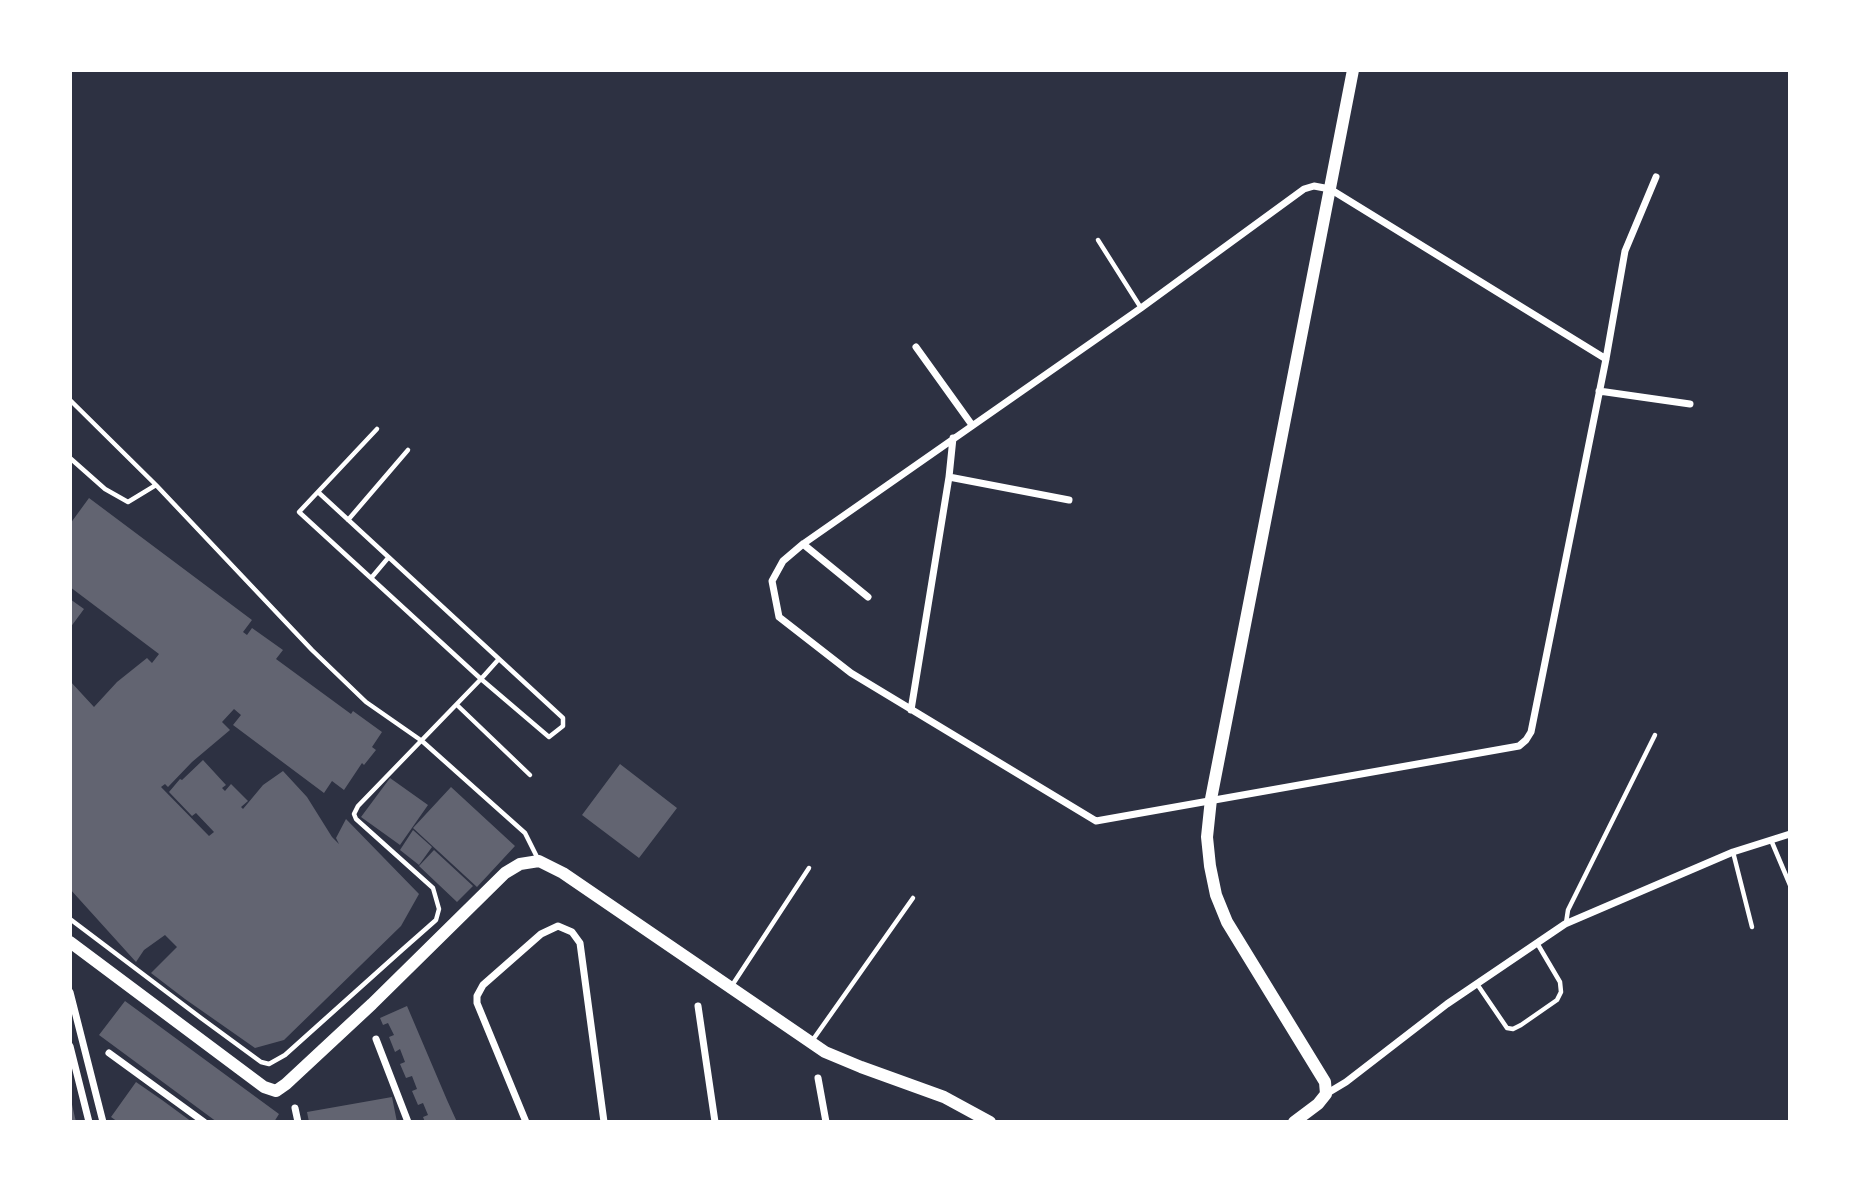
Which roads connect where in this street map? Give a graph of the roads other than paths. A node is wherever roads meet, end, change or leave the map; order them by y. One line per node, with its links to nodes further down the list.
1 (1353, 70): 3 (main road)
2 (1656, 177): 7 (street)
3 (1330, 189): 5 (street); 7 (street); 32 (main road)
4 (1098, 240): 5 (lane)
5 (1141, 308): 11 (street)
6 (916, 347): 11 (street)
7 (1606, 359): 8 (street)
8 (1599, 391): 10 (street); 32 (street)
9 (70, 400): 17 (lane)
10 (1690, 404)
11 (972, 425): 13 (street)
12 (377, 429): 18 (lane)
13 (953, 438): 16 (street); 21 (street)
14 (408, 450): 20 (lane)
15 (70, 458): 17 (lane)
16 (949, 477): 19 (street); 28 (street)
17 (156, 485): 30 (lane)
18 (318, 492): 20 (lane); 23 (lane)
19 (1069, 500)
20 (348, 520): 22 (lane)
21 (803, 544): 24 (street); 28 (street)
22 (388, 558): 23 (lane); 25 (lane)
23 (372, 577): 26 (lane)
24 (868, 597)
25 (498, 660): 26 (lane); 26 (lane)
26 (481, 679): 27 (lane)
27 (457, 705): 30 (lane); 31 (lane)
28 (911, 709): 32 (street)
29 (1654, 735): 41 (lane)
30 (422, 741): 36 (lane); 40 (lane)
31 (530, 775)
32 (1211, 799): 54 (main road)
33 (1790, 834): 34 (street)
34 (1771, 840): 35 (street); 38 (lane)
35 (1733, 852): 41 (street); 42 (lane)
36 (539, 861): 43 (main road); 46 (main road)
37 (809, 868): 46 (lane)
38 (1790, 885)
39 (913, 898): 50 (lane)
40 (70, 919)
41 (1565, 924): 44 (street)
42 (1752, 927)
43 (70, 942)
44 (1537, 943): 45 (street); 45 (lane)
45 (1477, 984): 54 (street)
46 (730, 987): 50 (main road)
47 (70, 992): 57 (street)
48 (698, 1006): 63 (street)
49 (376, 1039): 60 (street)
50 (811, 1042): 65 (main road)
51 (70, 1046): 56 (street)
52 (109, 1053): 58 (street)
53 (818, 1078): 64 (street)
54 (1326, 1094): 66 (main road)
55 (295, 1108): 59 (street)
56 (89, 1122)
57 (103, 1122)
58 (204, 1122)
59 (298, 1122)
60 (406, 1122)
61 (526, 1122): 62 (street)
62 (604, 1122)
63 (715, 1122)
64 (826, 1122)
65 (990, 1122)
66 (1294, 1122)

